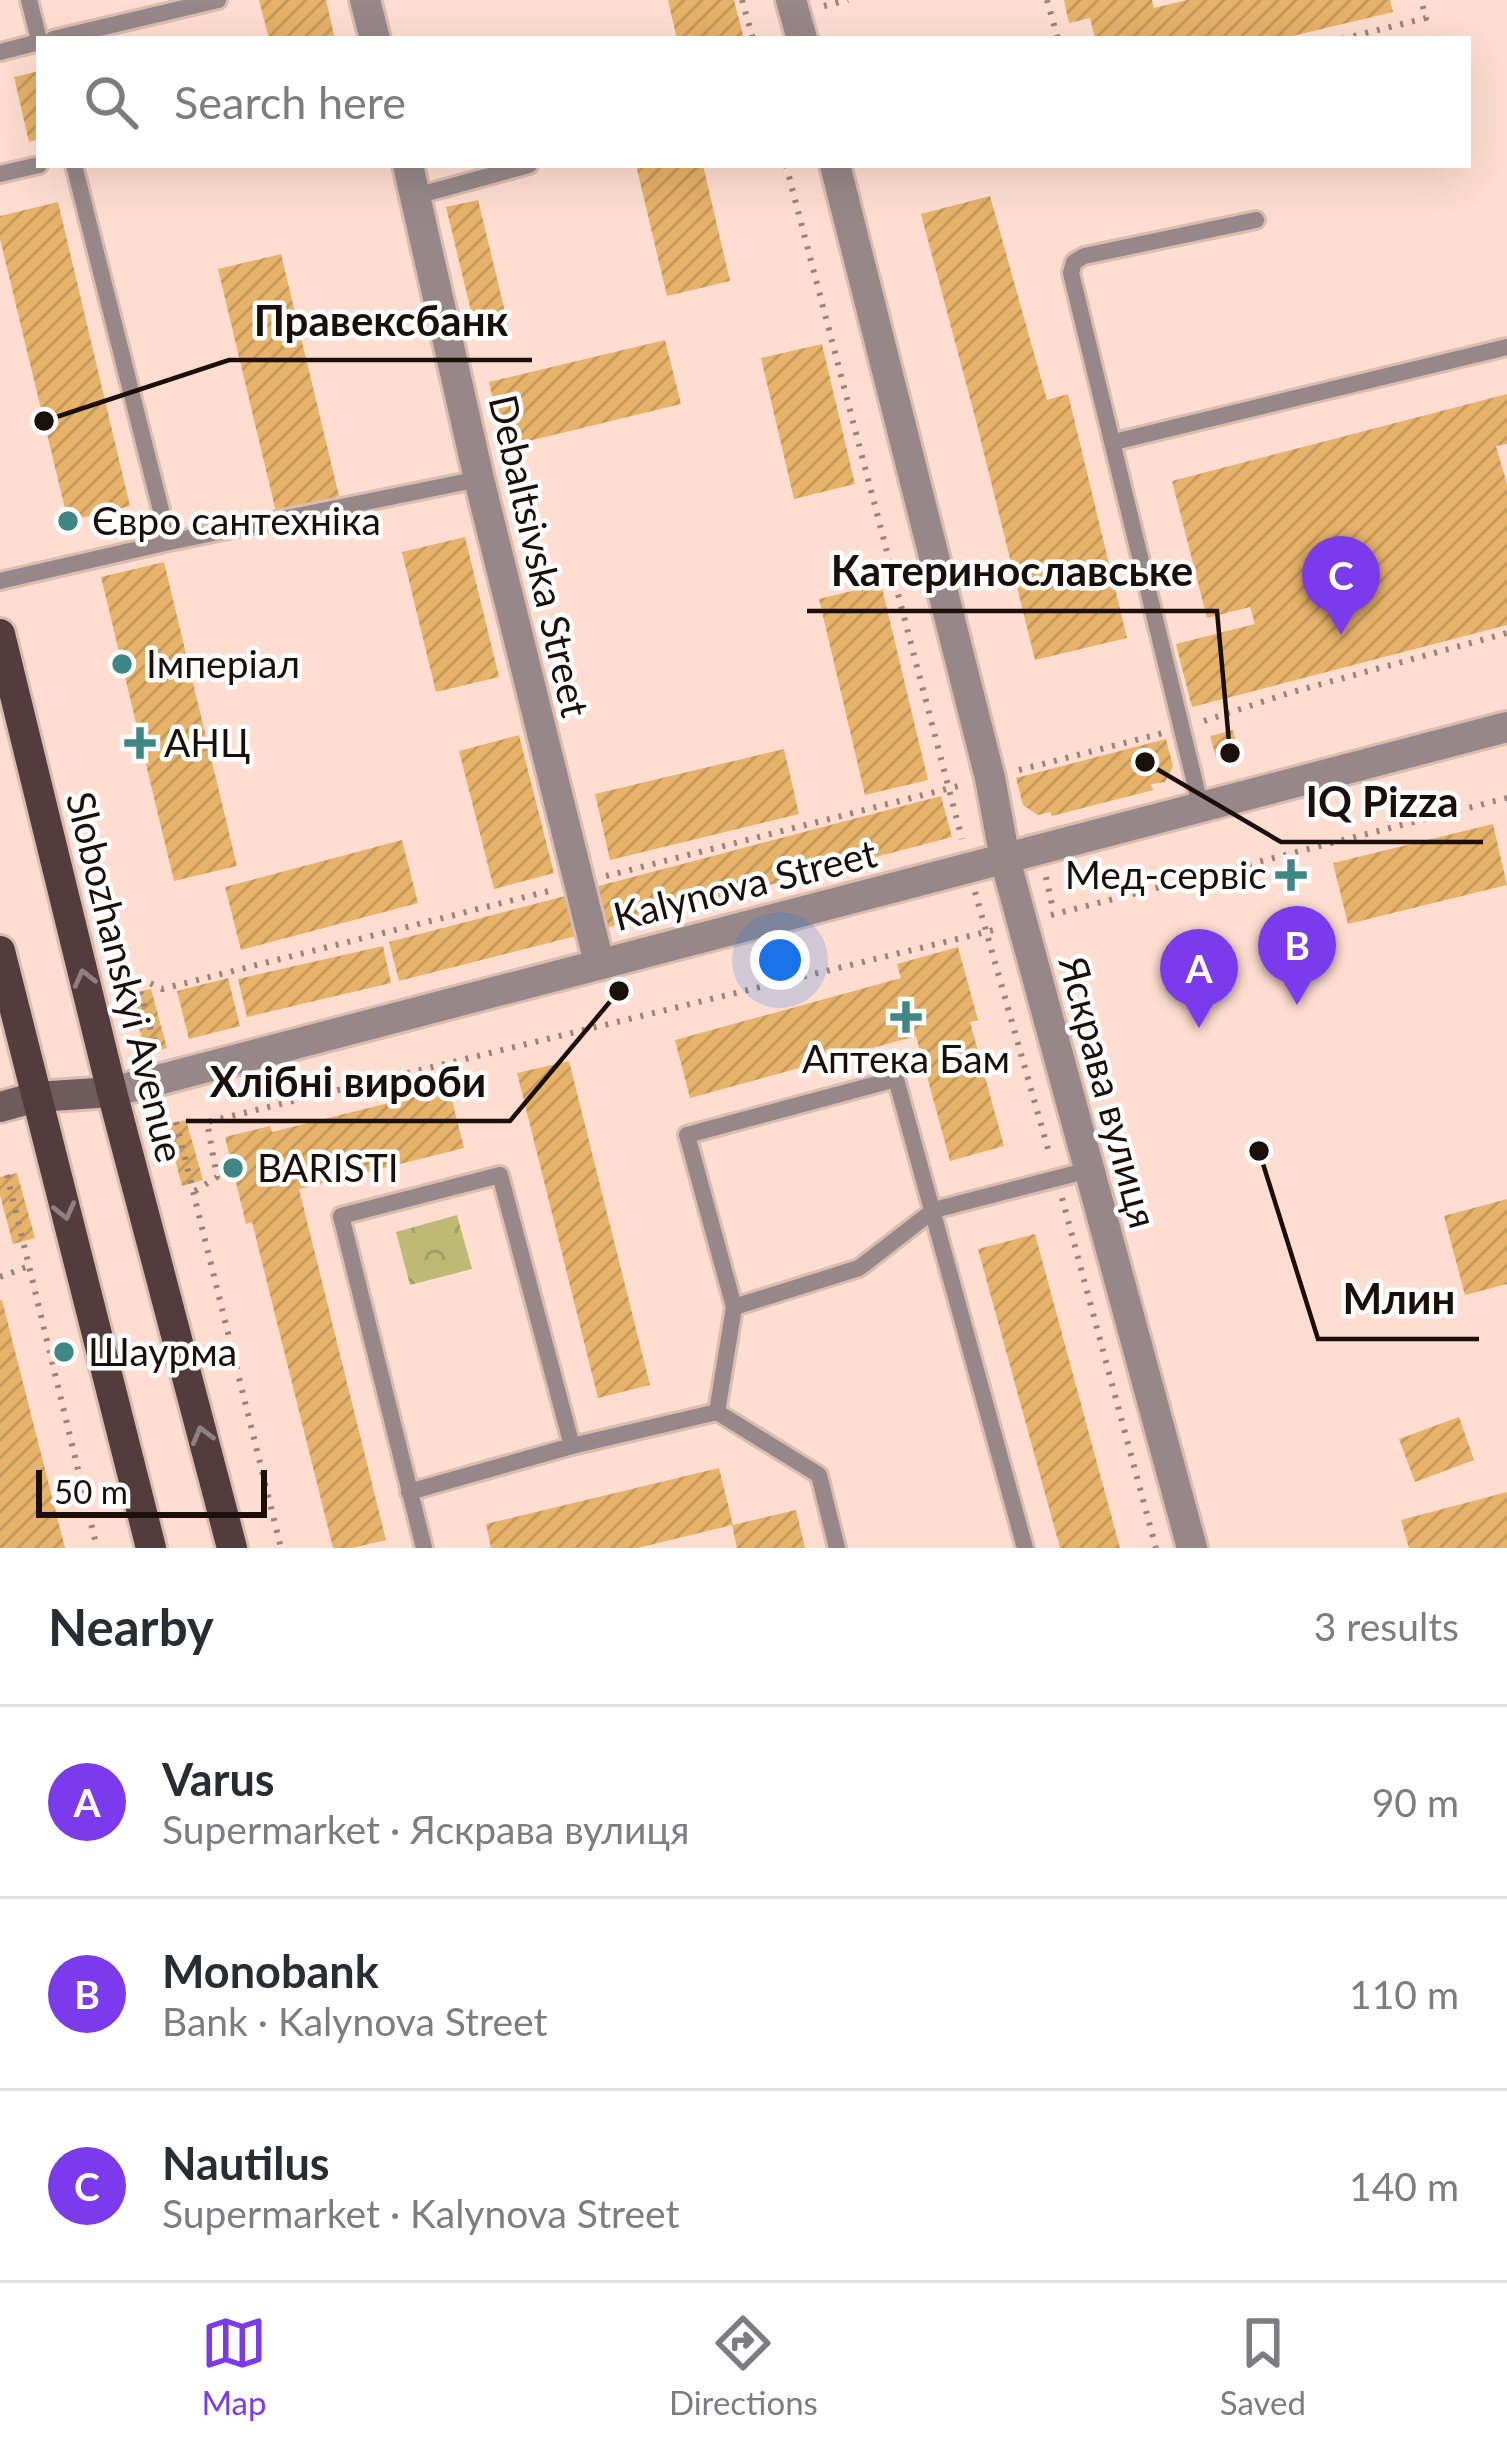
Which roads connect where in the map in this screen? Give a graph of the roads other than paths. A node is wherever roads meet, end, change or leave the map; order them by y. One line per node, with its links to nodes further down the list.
1 (29, 0): 5 (lane)
2 (218, 0): 6 (lane)
3 (365, 0): 7 (street)
4 (803, 4): 8 (street)
5 (38, 36)
6 (65, 36)
7 (374, 36)
8 (802, 36)
9 (36, 42): 10 (lane)
10 (0, 52)
11 (36, 166): 16 (lane)
12 (75, 168): 22 (lane)
13 (409, 168): 17 (street, Debaltsivska Street)
14 (518, 168): 17 (lane)
15 (837, 168): 27 (street, Яскрава вулиця)
16 (0, 174)
17 (416, 196): 21 (street, Debaltsivska Street)
18 (1256, 220): 20 (lane)
19 (1507, 347): 20 (lane)
20 (1114, 442): 26 (lane)
21 (479, 478): 22 (lane); 29 (street, Debaltsivska Street)
22 (169, 542): 23 (lane)
23 (0, 581)
24 (0, 634): 30 (main road, Slobozhanskyi Avenue, one-way to 24)
25 (1507, 727): 26 (street, Kalynova Street)
26 (1201, 808): 27 (street, Kalynova Street)
27 (1005, 859): 29 (street, Kalynova Street); 33 (street, Яскрава вулиця)
28 (0, 951): 31 (main road)
29 (598, 963): 30 (street, Kalynova Street)
30 (112, 1092): 31 (main road, Kalynova Street); 40 (main road, Slobozhanskyi Avenue, one-way to 30)
31 (36, 1097): 32 (main road, Kalynova Street); 39 (main road, one-way to 39)
32 (0, 1107)
33 (1089, 1170): 34 (lane); 44 (street, Яскрава вулиця)
34 (934, 1210): 35 (lane); 35 (lane); 43 (lane)
35 (734, 1306): 36 (lane)
36 (717, 1412): 37 (lane); 42 (lane)
37 (572, 1446): 38 (lane); 38 (lane)
38 (409, 1492): 41 (lane)
39 (151, 1548)
40 (232, 1548)
41 (424, 1548)
42 (837, 1548)
43 (1025, 1548)
44 (1192, 1548)

